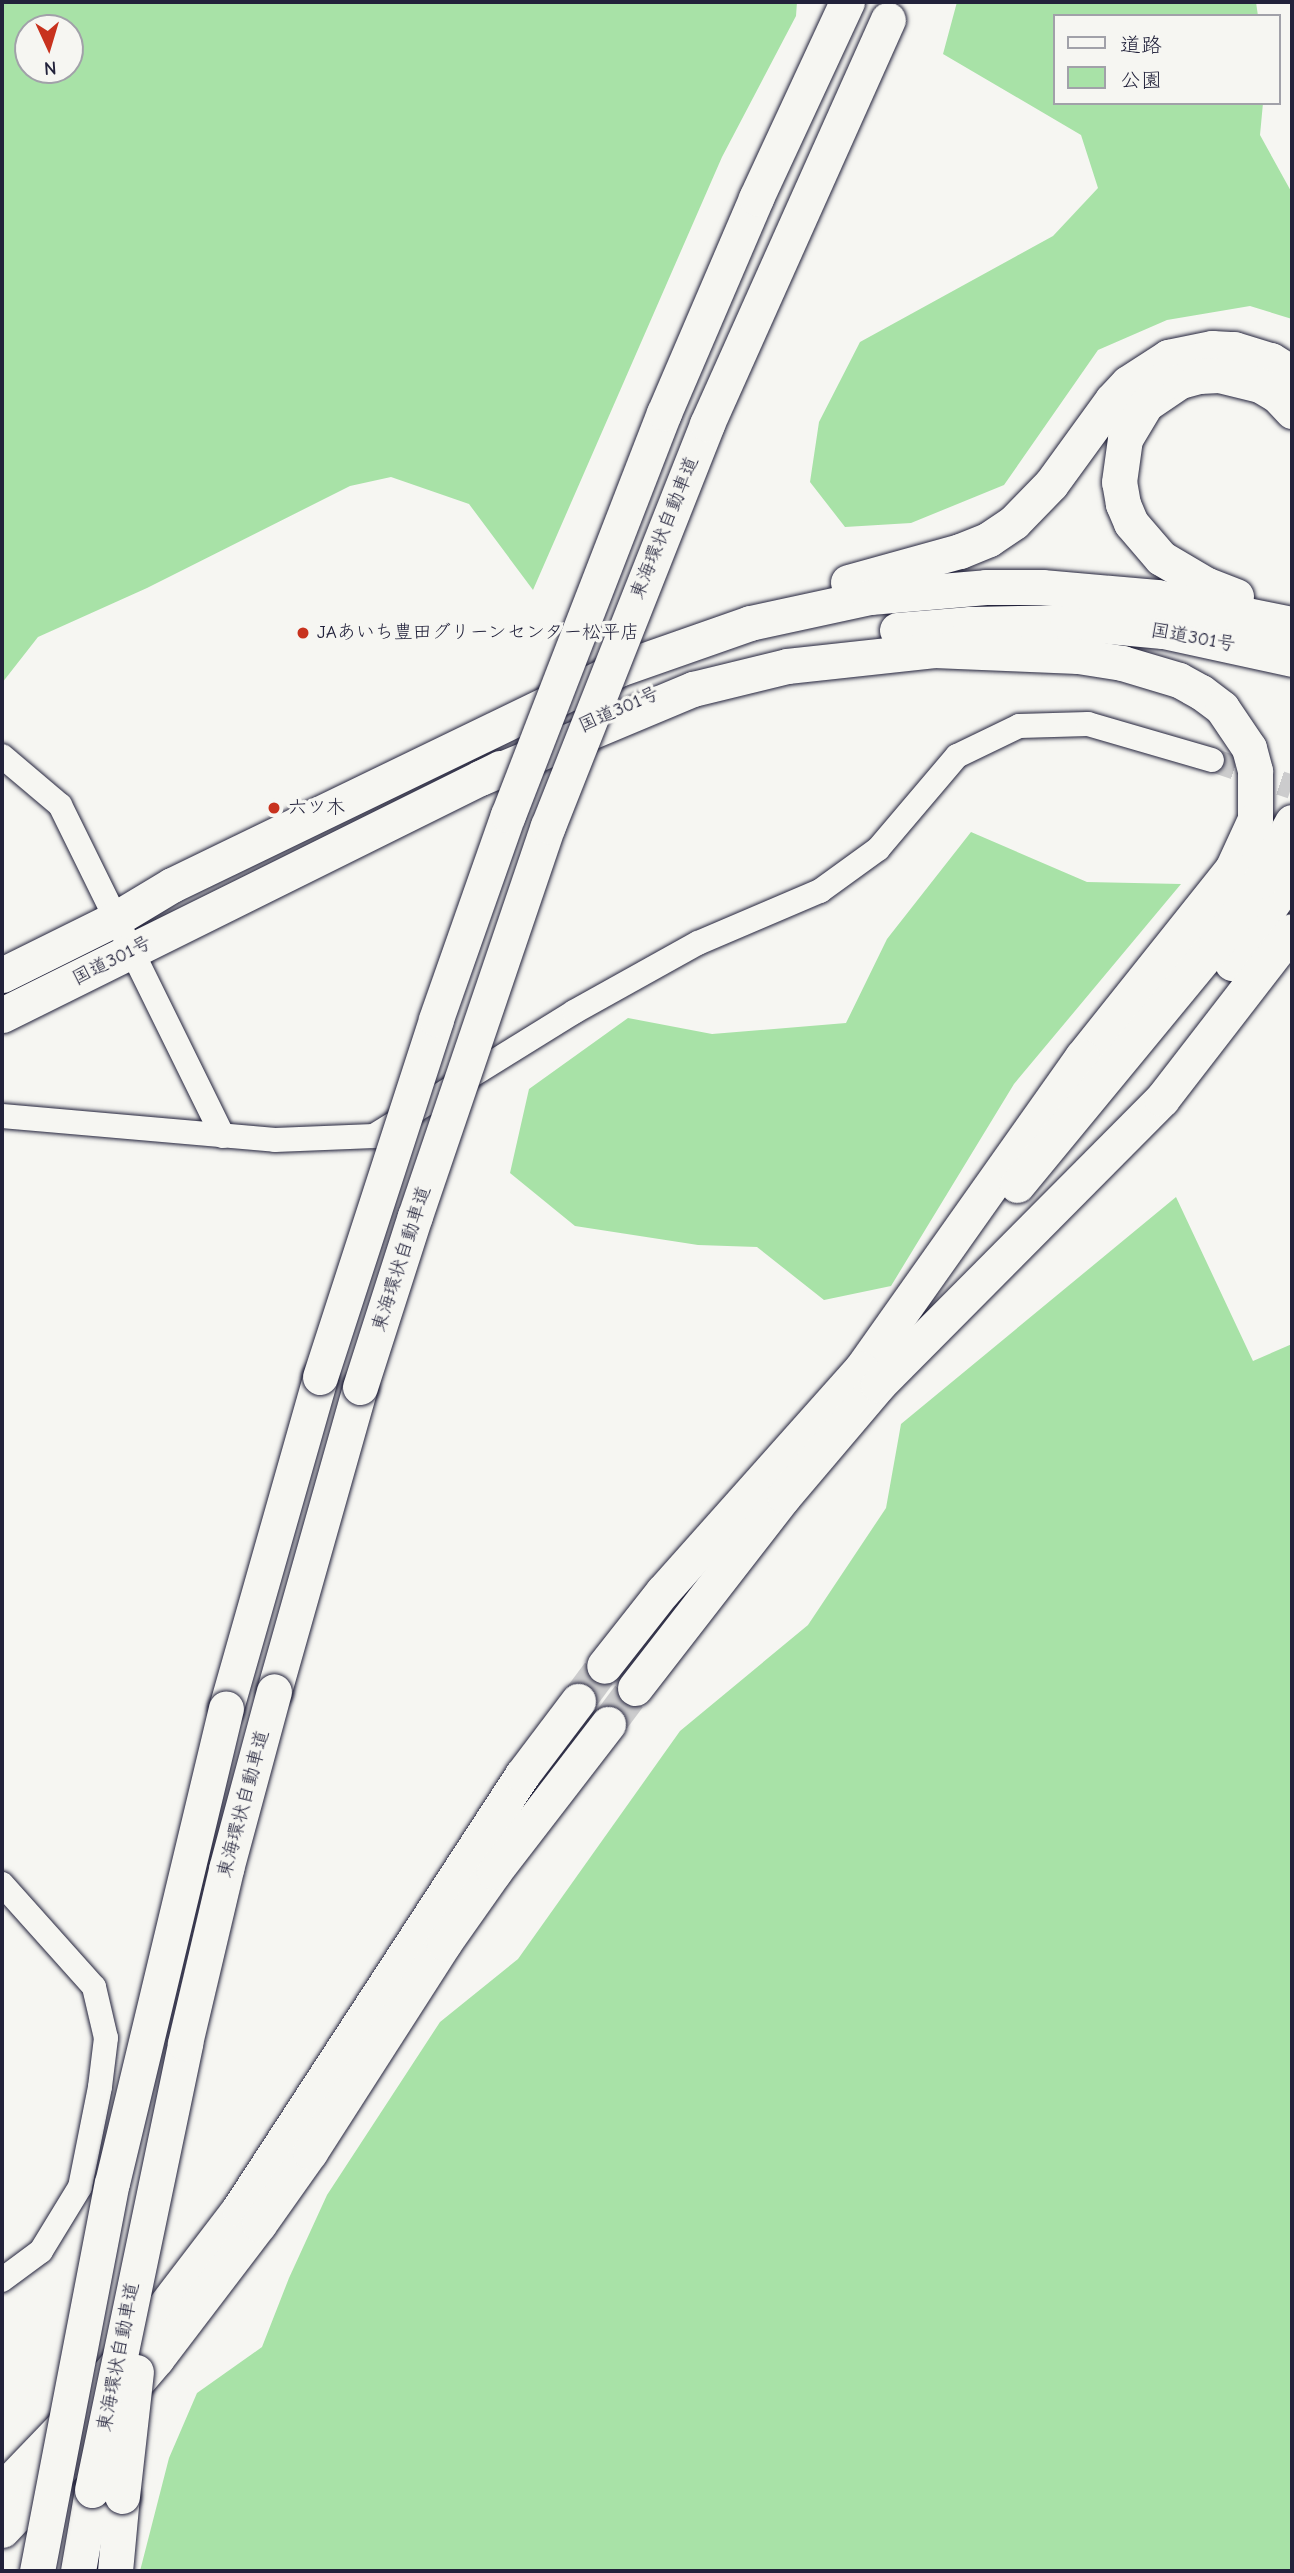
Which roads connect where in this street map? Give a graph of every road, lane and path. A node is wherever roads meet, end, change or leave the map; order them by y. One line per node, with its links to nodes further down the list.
1 (847, 2): 31 (highway, 東海環状自動車道, bridge)
2 (893, 11): 29 (highway, 東海環状自動車道, bridge)
3 (1292, 373): 8 (highway)
4 (1292, 411): 5 (highway)
5 (1292, 613)
6 (1292, 624): 8 (highway, 国道301号)
7 (1292, 659): 11 (highway, 国道301号)
8 (619, 669): 14 (highway, 国道301号)
9 (2, 756): 14 (street)
10 (1212, 760): 20 (street)
11 (480, 778): 16 (highway, 国道301号); 21 (highway)
12 (1292, 822): 21 (highway)
13 (1292, 873): 21 (highway)
14 (117, 918): 16 (street); 17 (highway, 国道301号)
15 (1292, 931): 21 (highway)
16 (133, 953): 18 (highway, 国道301号); 20 (street)
17 (2, 975)
18 (2, 1015)
19 (2, 1116): 20 (street)
20 (223, 1136)
21 (869, 1377): 22 (highway); 23 (highway)
22 (604, 1666)
23 (635, 1688)
24 (578, 1701): 28 (highway)
25 (608, 1724): 30 (highway)
26 (2, 1884): 27 (street)
27 (2, 2280)
28 (2, 2490)
29 (107, 2493): 32 (highway, 東海環状自動車道); 33 (highway)
30 (2, 2530)
31 (32, 2571)
32 (78, 2571)
33 (115, 2571)

